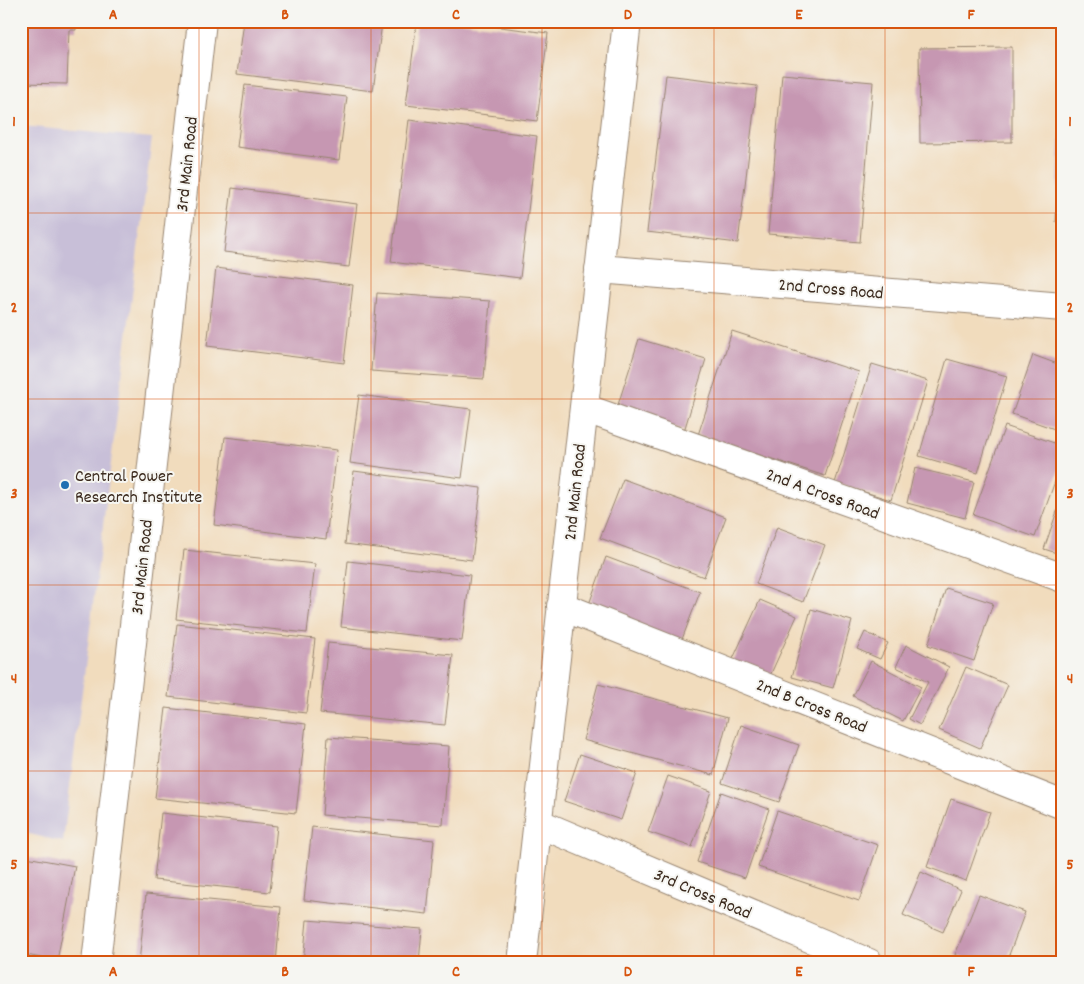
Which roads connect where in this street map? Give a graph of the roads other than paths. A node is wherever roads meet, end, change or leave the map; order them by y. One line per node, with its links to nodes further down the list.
1 (202, 21): 10 (street, 3rd Main Road)
2 (627, 21): 3 (street, 2nd Main Road)
3 (599, 269): 4 (street, 2nd Cross Road); 5 (street, 2nd Main Road)
4 (1063, 307)
5 (584, 408): 6 (street, 2nd A Cross Road); 7 (street, 2nd Main Road)
6 (1063, 578)
7 (562, 606): 8 (street, 2nd B Cross Road); 9 (street, 2nd Main Road)
8 (1063, 805)
9 (538, 823): 11 (street, 2nd Main Road); 12 (street, 3rd Cross Road)
10 (96, 963)
11 (522, 963)
12 (869, 963)

